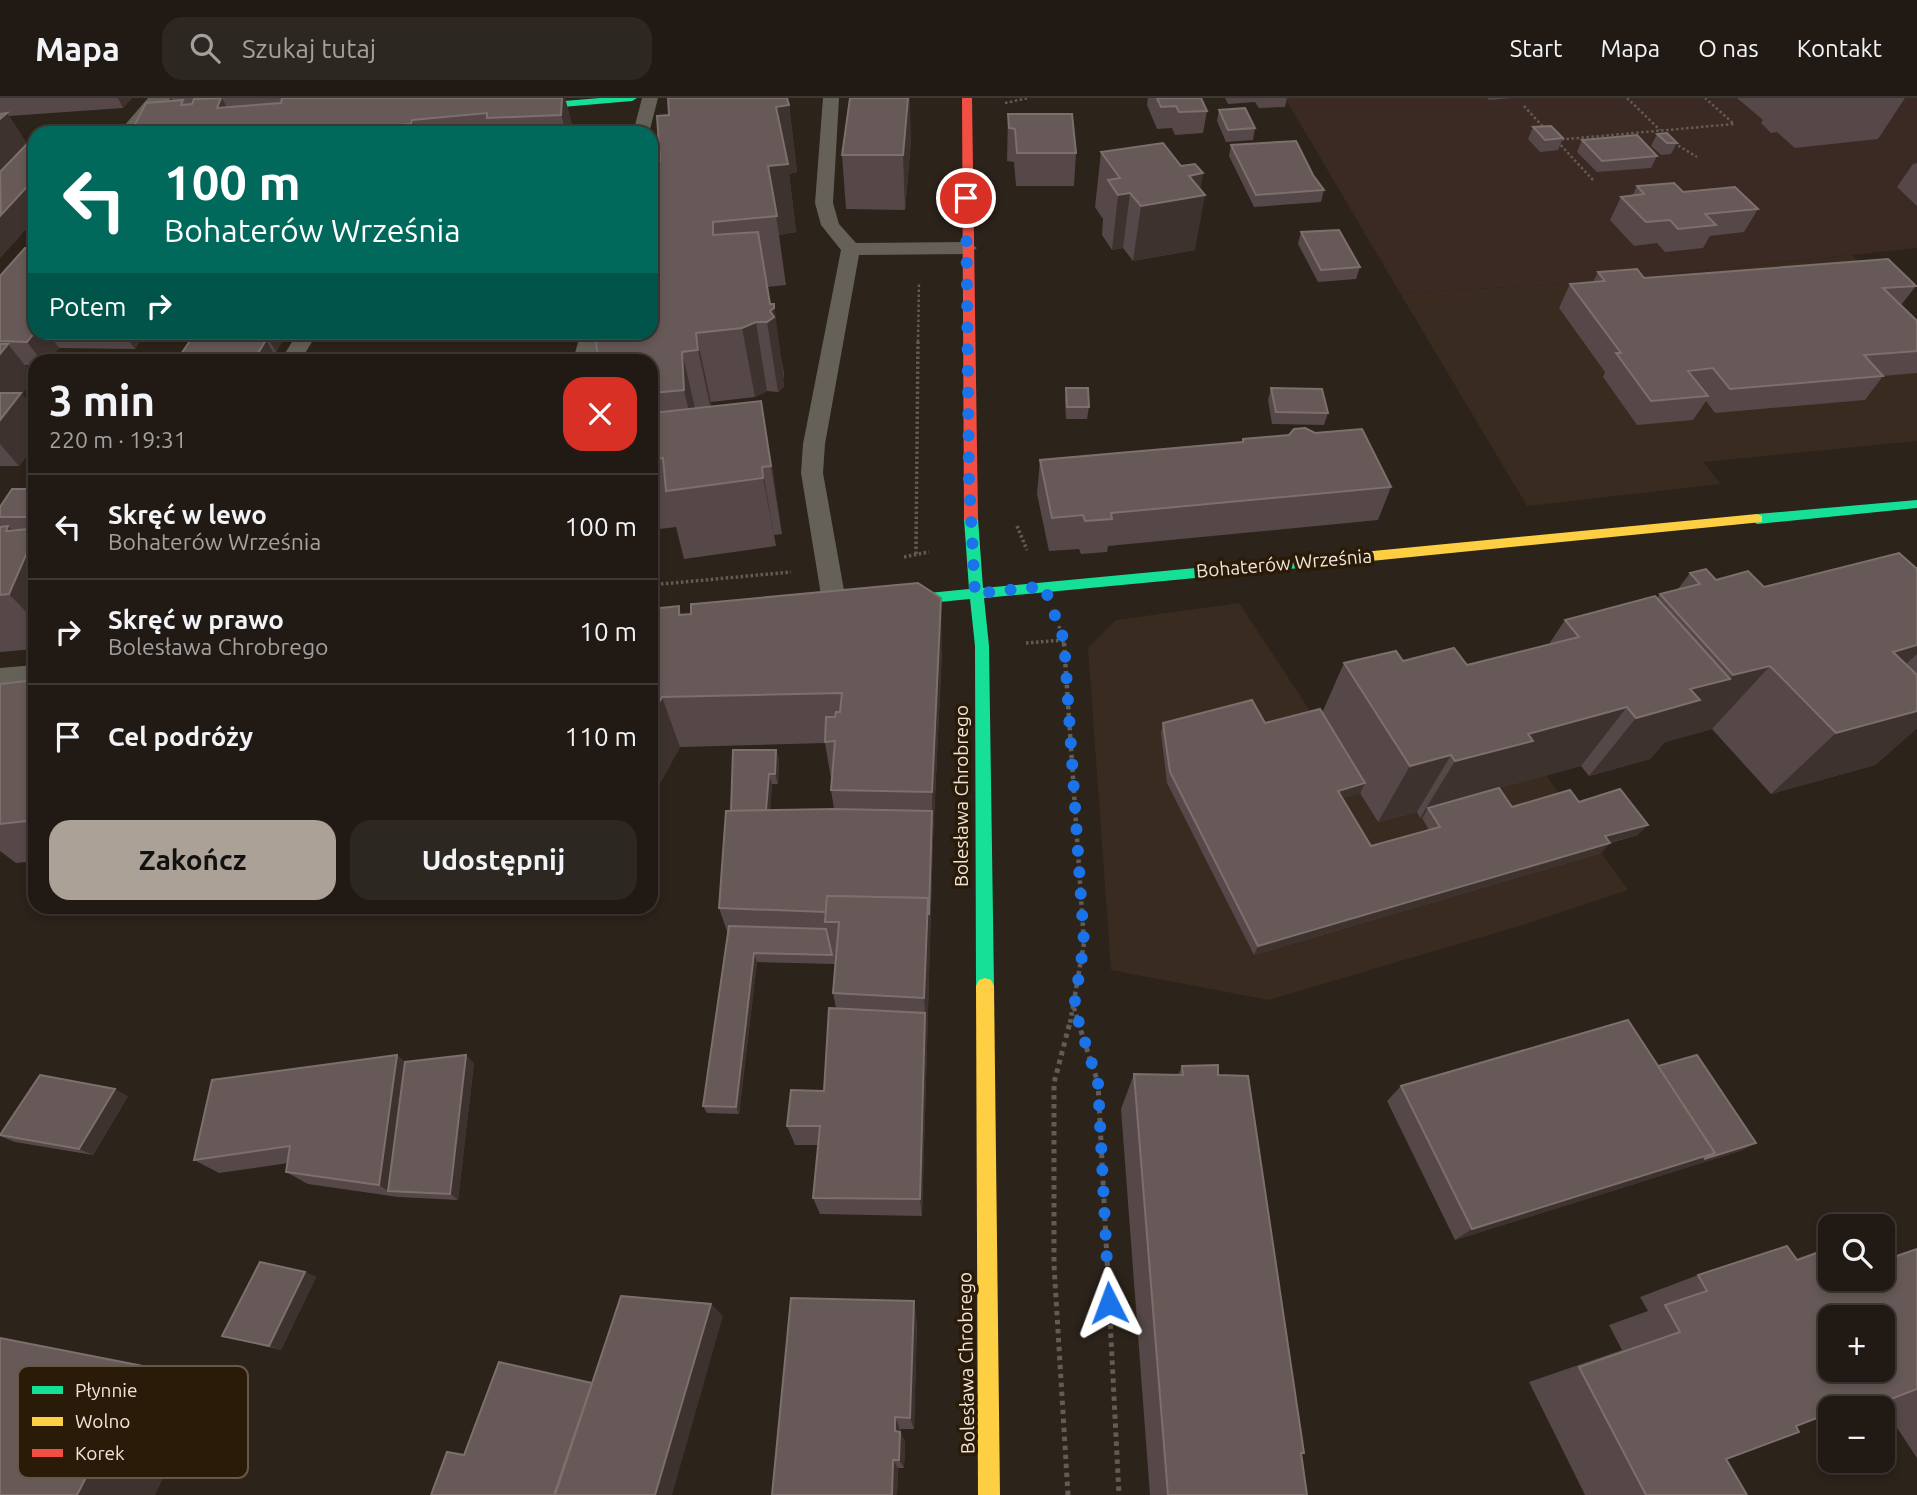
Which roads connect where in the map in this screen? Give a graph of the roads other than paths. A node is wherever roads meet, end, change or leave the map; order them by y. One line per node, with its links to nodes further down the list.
1 (160, 98): 7 (street)
2 (632, 98): 6 (street)
3 (650, 98): 8 (lane)
4 (831, 98): 10 (lane)
5 (967, 98): 9 (street, Bolesława Chrobrego)
6 (495, 110)
7 (136, 126)
8 (643, 126)
9 (968, 248): 10 (lane); 12 (street, Bolesława Chrobrego)
10 (851, 249): 14 (lane)
11 (1917, 505): 12 (street, Bohaterów Września)
12 (975, 594): 13 (street, Bohaterów Września); 17 (street, Bolesława Chrobrego)
13 (869, 604)
14 (834, 607)
15 (28, 680): 16 (street)
16 (0, 682)
17 (989, 1495)

